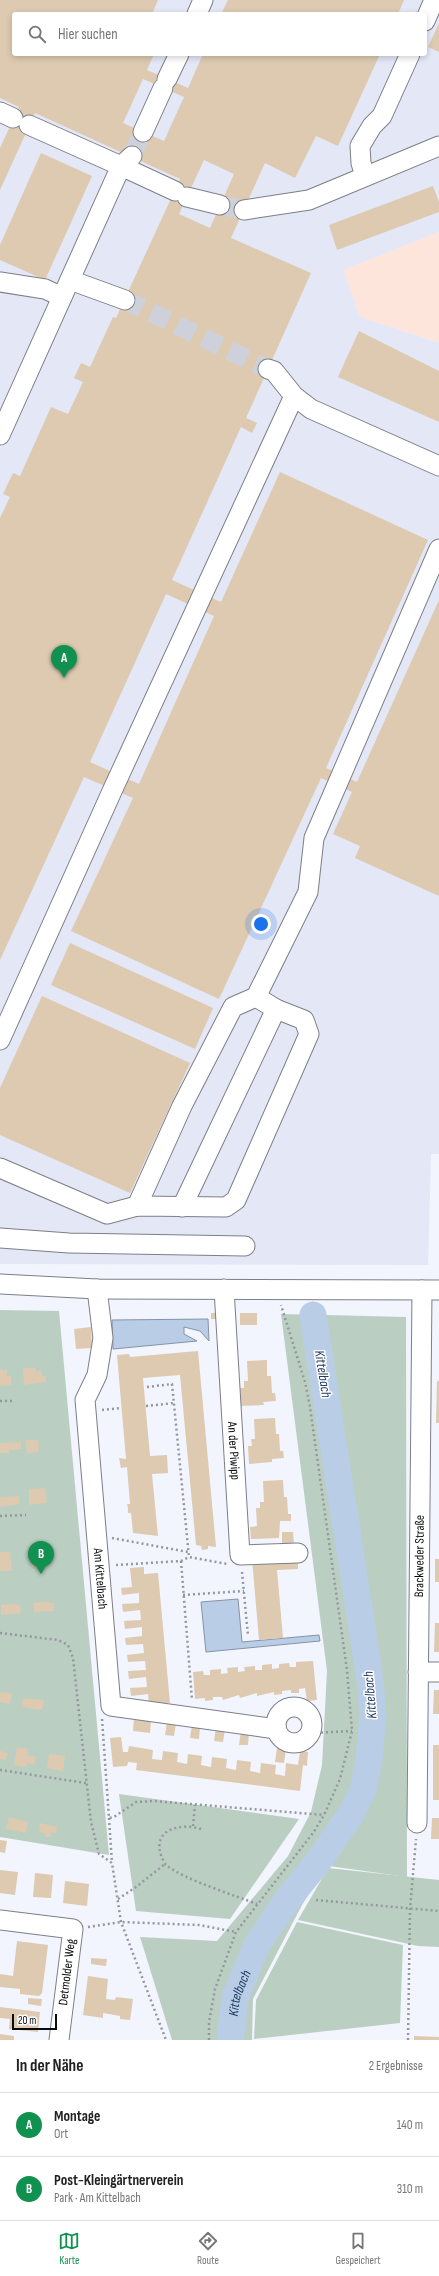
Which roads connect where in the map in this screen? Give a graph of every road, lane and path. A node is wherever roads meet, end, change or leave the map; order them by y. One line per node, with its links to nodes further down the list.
1 (203, 0): 3 (street)
2 (434, 0): 4 (street)
3 (198, 12)
4 (427, 16)
5 (177, 56): 8 (street)
6 (409, 56): 11 (street)
7 (14, 119): 10 (street)
8 (143, 132)
9 (439, 146): 11 (street)
10 (126, 161): 12 (street); 14 (street)
11 (365, 176): 13 (street)
12 (220, 205)
13 (244, 210)
14 (70, 280): 16 (street); 17 (street)
15 (0, 282): 16 (street)
16 (62, 297): 20 (street)
17 (125, 300)
18 (268, 369): 19 (street)
19 (294, 396): 21 (street); 25 (street)
20 (1, 430)
21 (439, 466)
22 (439, 549): 23 (street)
23 (256, 997): 24 (street); 27 (street)
24 (276, 1009): 28 (street); 28 (street)
25 (0, 1040)
26 (0, 1168): 27 (street)
27 (138, 1206): 28 (street)
28 (182, 1208)
29 (0, 1238): 30 (street)
30 (245, 1246)
31 (0, 1284): 32 (street)
32 (97, 1288): 33 (street); 43 (street, Am Kittelbach)
33 (224, 1289): 34 (street); 45 (street, An der Piwipp)
34 (278, 1289): 35 (street); 60 (path)
35 (431, 1290): 55 (street, Brackweder Straße)
36 (147, 1387): 39 (path)
37 (0, 1401): 38 (path)
38 (13, 1401)
39 (174, 1403): 40 (path); 44 (path)
40 (146, 1406)
41 (26, 1515): 42 (path)
42 (0, 1516)
43 (97, 1536): 44 (path); 49 (street, Am Kittelbach)
44 (188, 1552): 46 (path)
45 (298, 1553)
46 (189, 1557): 47 (path); 48 (path)
47 (181, 1561): 49 (path); 52 (path)
48 (230, 1565)
49 (100, 1566): 57 (street, Am Kittelbach)
50 (241, 1566): 51 (path)
51 (244, 1591): 52 (path); 54 (path)
52 (184, 1595): 58 (path)
53 (0, 1633): 63 (path)
54 (248, 1636)
55 (418, 1672): 56 (street); 67 (street, Brackweder Straße)
56 (439, 1672)
57 (111, 1706): 58 (street); 66 (path)
58 (194, 1718): 59 (street)
59 (276, 1727): 61 (street); 61 (street)
60 (352, 1731): 61 (path); 65 (path)
61 (310, 1733)
62 (0, 1770): 63 (path)
63 (86, 1783): 70 (path)
64 (195, 1805): 65 (path); 66 (path); 68 (path)
65 (324, 1815): 74 (path)
66 (109, 1818): 70 (path)
67 (417, 1823): 75 (path)
68 (192, 1826): 69 (path); 71 (path)
69 (202, 1829)
70 (112, 1863): 72 (path)
71 (165, 1864): 72 (path); 74 (path)
72 (118, 1899): 78 (path)
73 (316, 1900): 75 (path)
74 (257, 1904): 80 (path)
75 (410, 1910): 76 (path); 84 (path)
76 (439, 1911)
77 (0, 1920): 79 (street)
78 (122, 1922): 79 (path); 80 (path); 82 (path)
79 (73, 1929): 81 (street, Detmolder Weg)
80 (236, 1932): 83 (path)
81 (59, 2040)
82 (166, 2040)
83 (209, 2040)
84 (408, 2040)

